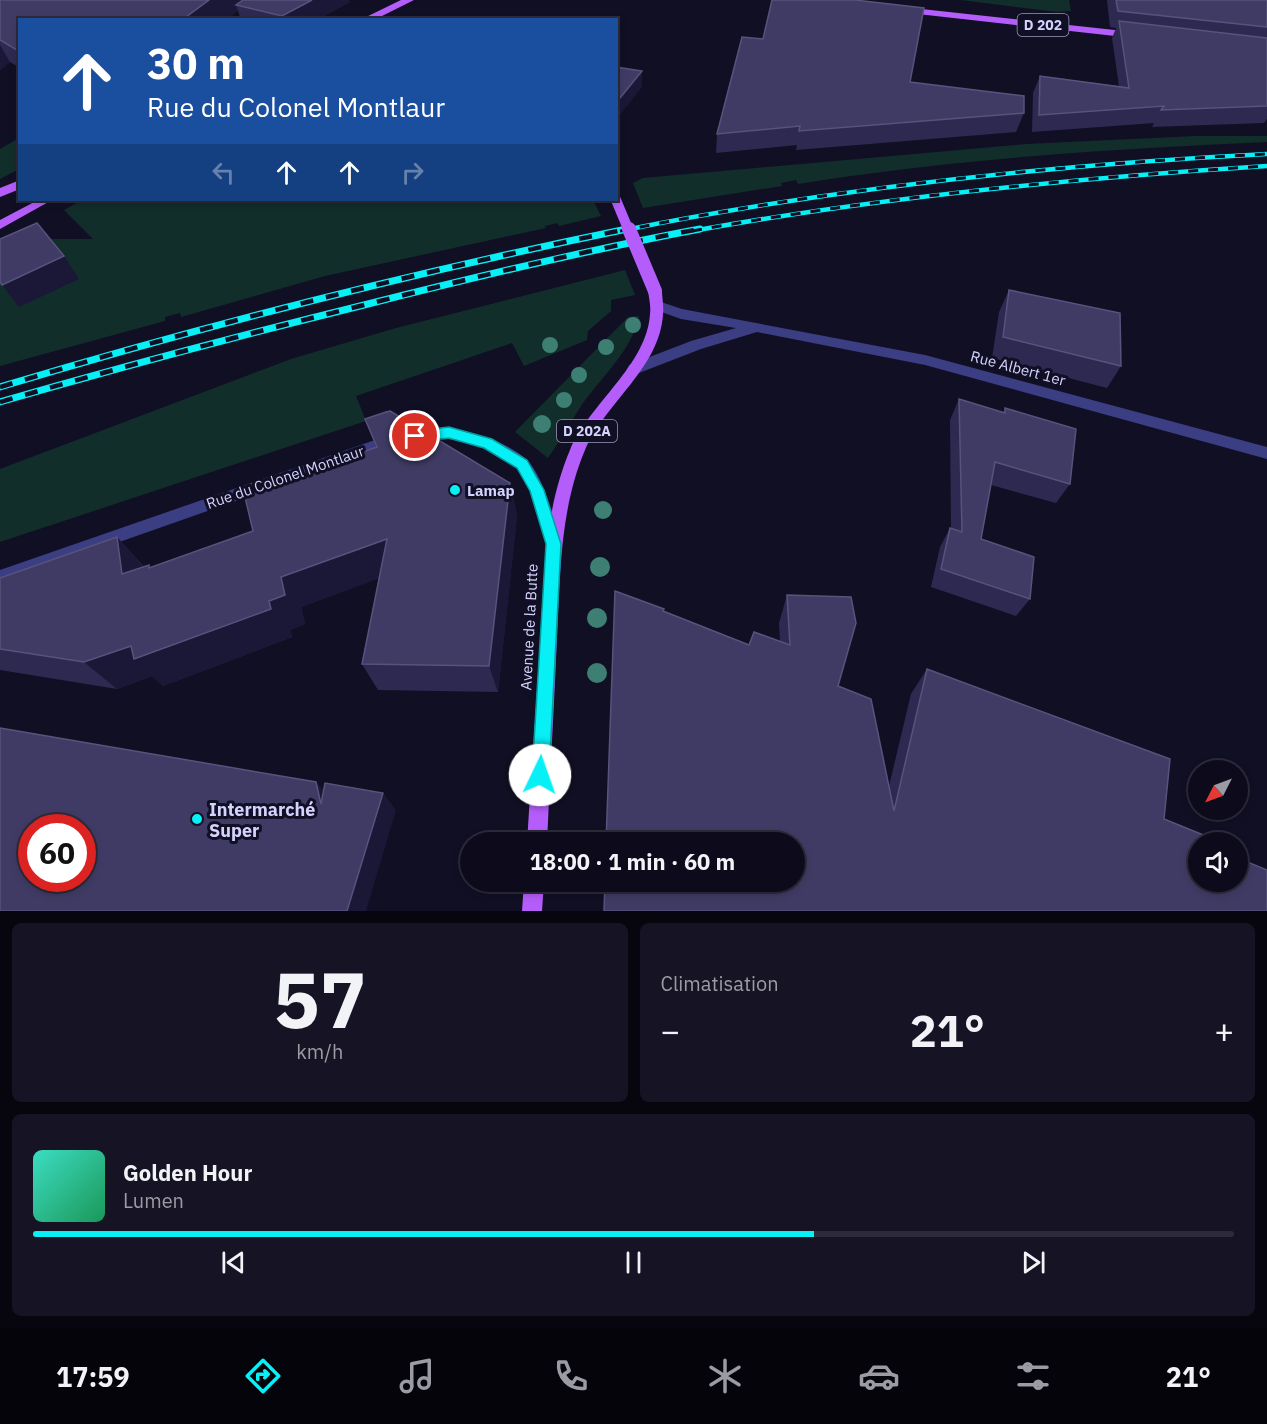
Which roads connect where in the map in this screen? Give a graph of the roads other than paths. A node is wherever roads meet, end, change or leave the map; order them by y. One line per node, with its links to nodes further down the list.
1 (409, 0): 3 (main road)
2 (889, 9): 4 (main road, D 202)
3 (369, 18)
4 (1143, 36)
5 (18, 185): 6 (main road)
6 (0, 193)
7 (44, 201): 9 (main road)
8 (616, 201): 10 (main road, D 202A, bridge)
9 (0, 225)
10 (658, 306): 11 (street, Rue Albert 1er); 12 (main road, Avenue de la Butte / D 202A)
11 (758, 327): 12 (street, Rue Albert 1er); 13 (street, Rue Albert 1er)
12 (634, 369): 14 (main road, Avenue de la Butte / D 202A)
13 (1267, 453)
14 (554, 544): 15 (street, Rue du Colonel Montlaur); 16 (main road, Avenue de la Butte / D 202A)
15 (0, 577)
16 (538, 832)
17 (533, 892): 18 (main road)
18 (531, 911)

